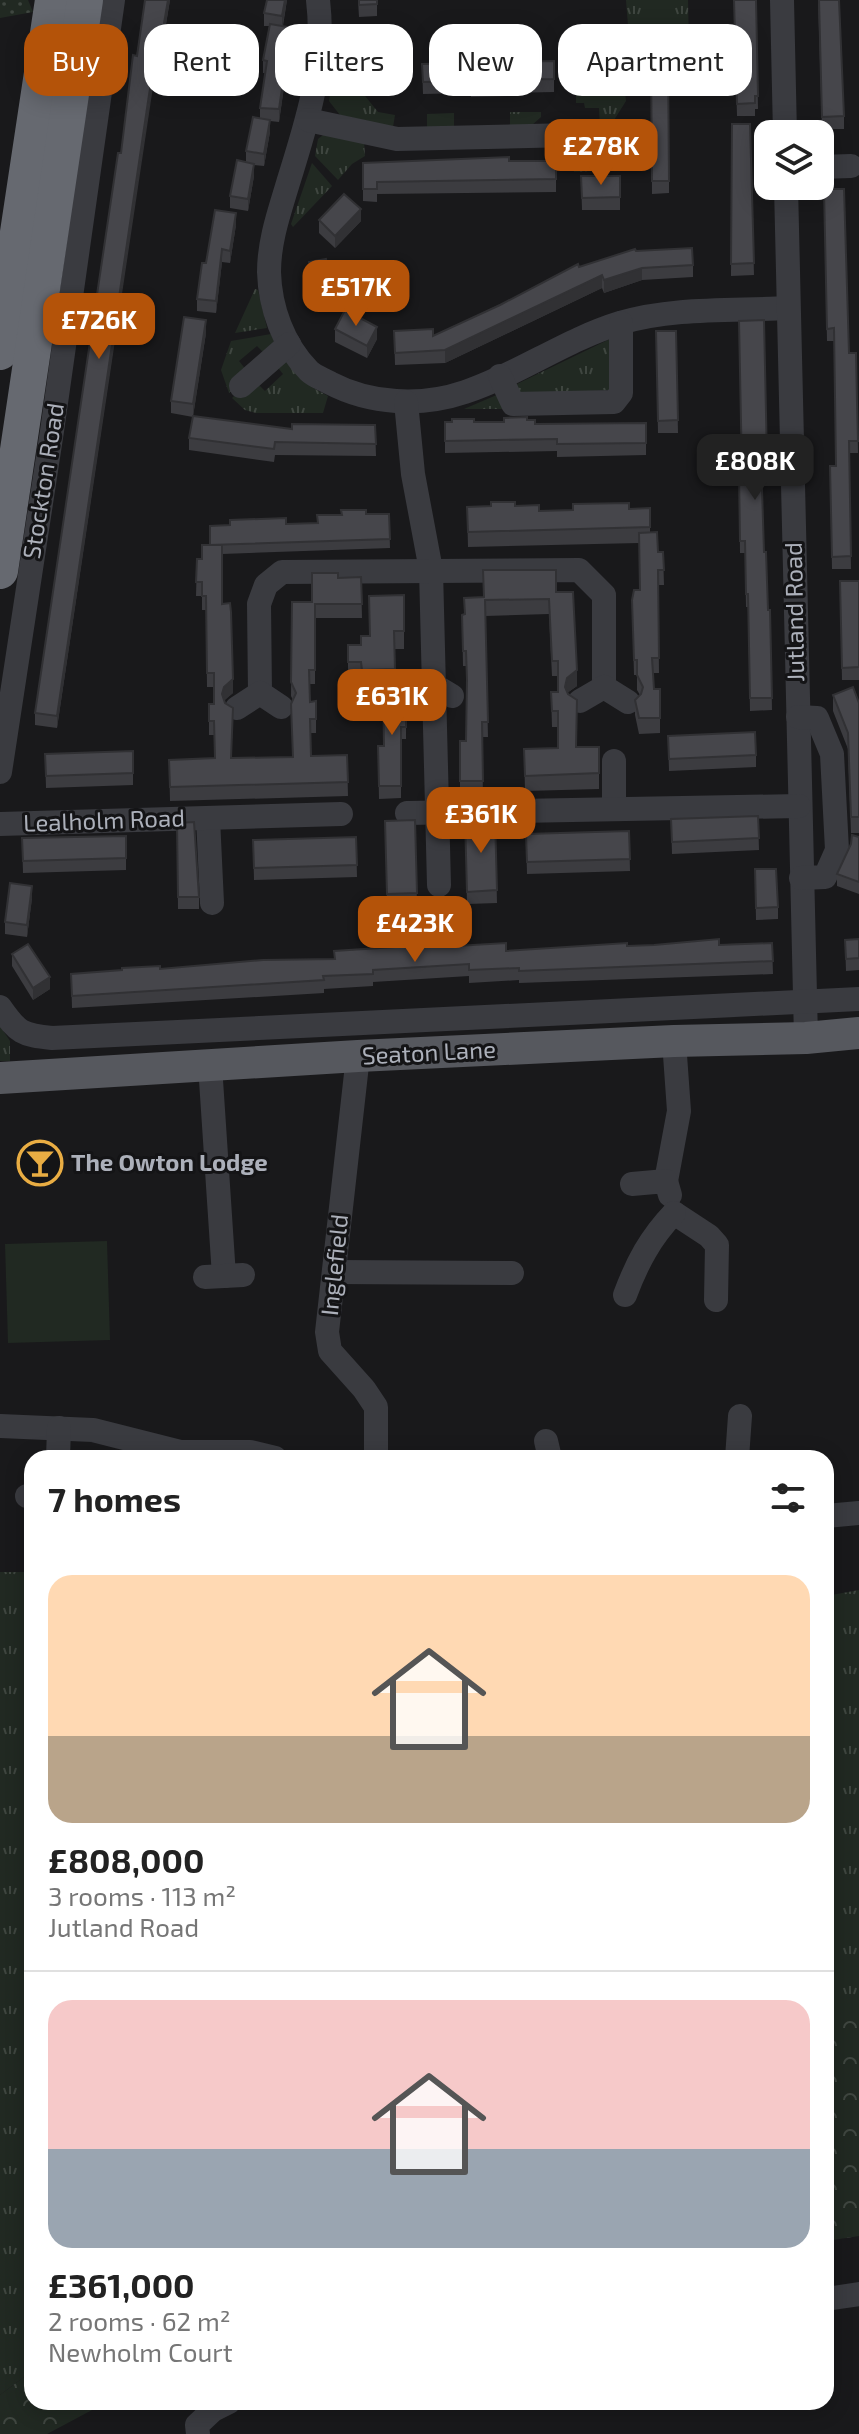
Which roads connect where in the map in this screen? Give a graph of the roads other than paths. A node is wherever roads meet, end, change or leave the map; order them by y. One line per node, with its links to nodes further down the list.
1 (53, 0): 15 (highway)
2 (113, 0): 5 (street, Stockton Road)
3 (318, 0): 6 (street)
4 (782, 0): 7 (street)
5 (91, 17): 20 (highway, Stockton Road); 29 (street, Stockton Road)
6 (308, 120): 8 (street); 14 (street)
7 (785, 120)
8 (572, 135)
9 (851, 166): 10 (street)
10 (834, 167)
11 (786, 200): 12 (street, Jutland Road)
12 (788, 308): 13 (street); 27 (street, Jutland Road)
13 (621, 323): 16 (street); 16 (street)
14 (289, 344): 17 (street); 18 (street)
15 (0, 352)
16 (500, 376): 18 (street)
17 (241, 386)
18 (406, 402): 19 (street)
19 (431, 570): 21 (street); 22 (street); 33 (street)
20 (0, 571)
21 (604, 687): 23 (street); 24 (street)
22 (260, 693): 25 (street); 26 (street)
23 (580, 701)
24 (628, 702)
25 (281, 707)
26 (237, 708)
27 (798, 717): 30 (street, Jutland Road); 39 (street)
28 (614, 761): 31 (street)
29 (0, 772)
30 (799, 806): 31 (street); 39 (street, Jutland Road)
31 (614, 809): 32 (street)
32 (517, 811)
33 (437, 812): 34 (street); 35 (street); 40 (street)
34 (467, 812)
35 (407, 813)
36 (341, 814): 37 (street, Lealholm Road)
37 (208, 818): 38 (street, Lealholm Road); 41 (street, Lealholm Road)
38 (0, 824)
39 (801, 878): 43 (street, Jutland Road)
40 (439, 885)
41 (212, 903)
42 (859, 999): 43 (street, Seaton Lane)
43 (805, 1001): 46 (street, Seaton Lane); 47 (street, Jutland Road)
44 (7, 1017): 46 (street, Seaton Lane)
45 (859, 1033): 47 (main road, Seaton Lane)
46 (102, 1035): 51 (street)
47 (806, 1038): 48 (main road, Seaton Lane)
48 (674, 1041): 49 (main road, Seaton Lane); 53 (street)
49 (358, 1056): 50 (main road, Seaton Lane); 56 (street, Inglefield)
50 (210, 1065): 51 (main road, Seaton Lane); 58 (street)
51 (107, 1072): 52 (main road, Seaton Lane)
52 (0, 1078)
53 (666, 1181): 54 (street); 55 (street)
54 (632, 1184)
55 (674, 1213): 59 (street); 60 (street)
56 (334, 1272): 57 (street); 66 (street, Inglefield)
57 (512, 1273)
58 (224, 1276)
59 (625, 1295)
60 (716, 1300)
61 (740, 1416): 67 (street)
62 (0, 1426): 63 (street)
63 (59, 1428): 64 (street); 65 (street)
64 (58, 1450)
65 (173, 1450)
66 (376, 1450)
67 (738, 1450)
68 (859, 1513): 69 (street)
69 (834, 1515)
70 (859, 2294): 71 (street)
71 (834, 2298)
72 (213, 2410): 73 (street)
73 (198, 2434)

